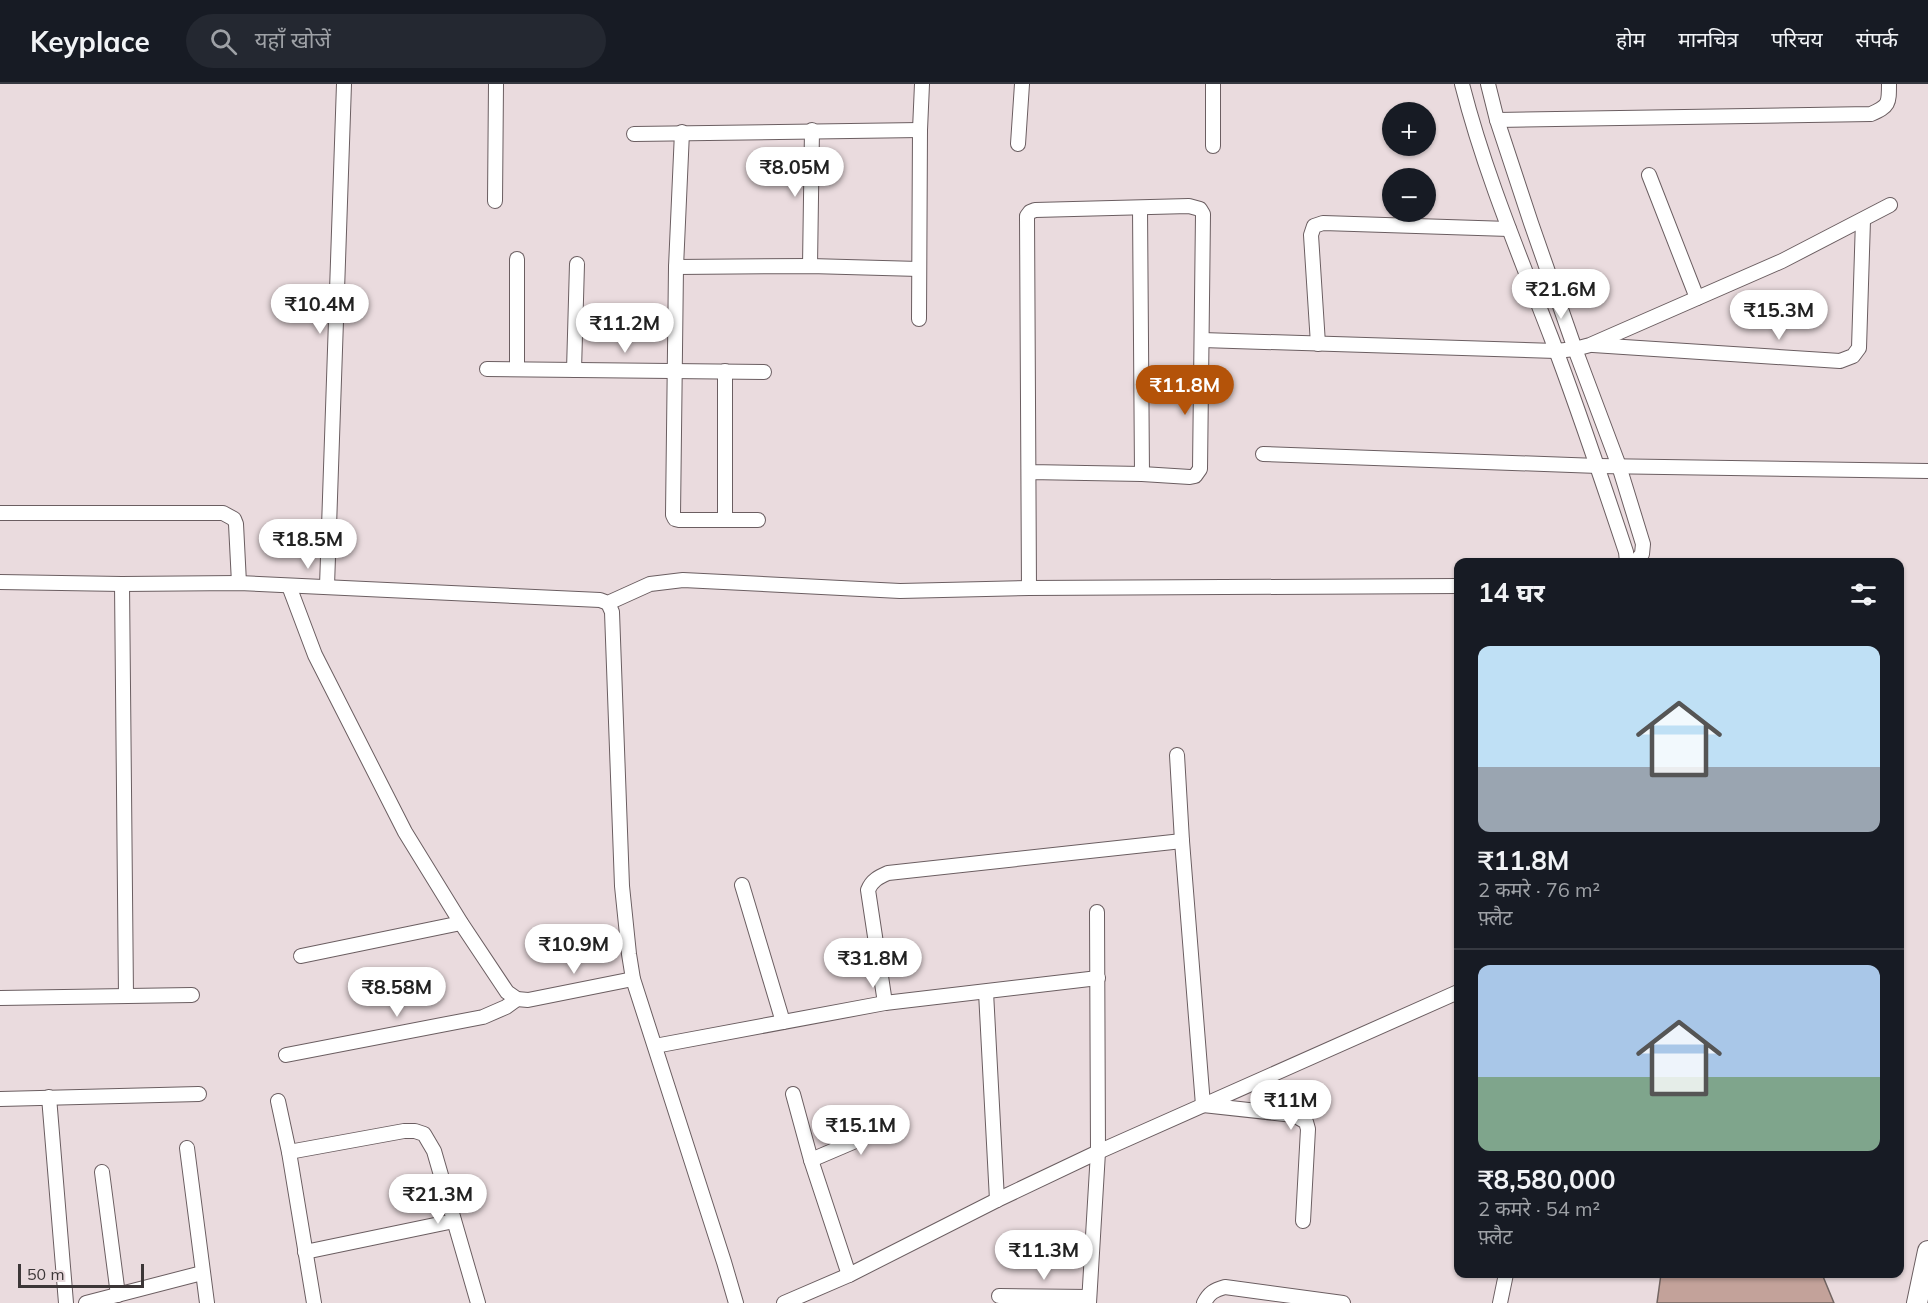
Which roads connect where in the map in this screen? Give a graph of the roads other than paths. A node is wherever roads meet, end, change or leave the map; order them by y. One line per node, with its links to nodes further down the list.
1 (344, 84): 55 (street)
2 (496, 84): 17 (street)
3 (922, 84): 11 (street)
4 (1022, 84): 14 (street)
5 (1213, 84): 15 (street)
6 (1462, 84): 21 (street)
7 (1488, 84): 9 (street)
8 (1889, 84): 9 (street)
9 (1497, 120): 32 (street)
10 (812, 130): 11 (street); 12 (street); 24 (street)
11 (920, 130): 26 (street)
12 (682, 132): 13 (street); 25 (street)
13 (634, 134)
14 (1018, 144)
15 (1214, 146)
16 (1649, 175): 27 (street)
17 (495, 201)
18 (1890, 205): 20 (street)
19 (1140, 208): 29 (street); 44 (street); 45 (street)
20 (1863, 220): 27 (street); 31 (street)
21 (1509, 229): 30 (street); 33 (street)
22 (517, 259): 35 (street)
23 (577, 264): 36 (street)
24 (810, 266): 25 (street); 26 (street)
25 (676, 267): 37 (street)
26 (919, 269): 28 (street)
27 (1697, 298): 31 (street)
28 (919, 319)
29 (1202, 340): 30 (street); 45 (street)
30 (1318, 344): 33 (street)
31 (1590, 345): 32 (street)
32 (1575, 350): 33 (street); 42 (street)
33 (1556, 351): 41 (street)
34 (487, 369): 35 (street)
35 (518, 369): 36 (street)
36 (574, 370): 37 (street)
37 (674, 370): 38 (street); 47 (street)
38 (725, 371): 39 (street); 47 (street)
39 (764, 372)
40 (1263, 454): 41 (street)
41 (1598, 466): 42 (street); 49 (street)
42 (1619, 466): 43 (street); 50 (street)
43 (1928, 471)
44 (1029, 472): 45 (street); 57 (street)
45 (1142, 474)
46 (0, 513): 52 (street)
47 (725, 520): 48 (street)
48 (758, 520)
49 (1627, 558)
50 (1638, 558)
51 (0, 582): 53 (street)
52 (239, 583): 53 (street); 54 (street)
53 (122, 584): 70 (street)
54 (289, 586): 55 (street); 63 (street)
55 (327, 586): 58 (street)
56 (1454, 586): 57 (street)
57 (1029, 588): 58 (street)
58 (608, 603): 66 (street)
59 (1177, 755): 60 (street)
60 (1182, 841): 73 (street); 82 (street)
61 (742, 885): 74 (street)
62 (1097, 912): 65 (street)
63 (461, 923): 64 (street); 72 (street)
64 (301, 956)
65 (1098, 978): 67 (street); 86 (street)
66 (633, 979): 72 (street); 75 (street)
67 (986, 992): 73 (street); 89 (street)
68 (1454, 994): 82 (street)
69 (192, 995): 70 (street)
70 (126, 996): 71 (street)
71 (0, 998)
72 (517, 999): 76 (street)
73 (885, 1003): 74 (street)
74 (783, 1022): 75 (street)
75 (655, 1046): 105 (street)
76 (286, 1055)
77 (199, 1094): 79 (street)
78 (793, 1094): 87 (street)
79 (49, 1097): 80 (street); 101 (street)
80 (0, 1099)
81 (278, 1101): 85 (street)
82 (1203, 1105): 86 (street); 91 (street)
83 (900, 1122): 87 (street)
84 (187, 1148): 94 (street)
85 (289, 1152): 90 (street); 93 (street)
86 (1098, 1152): 89 (street); 99 (street)
87 (811, 1160): 95 (street)
88 (102, 1172): 97 (street)
89 (997, 1200): 95 (street)
90 (454, 1221): 93 (street); 104 (street)
91 (1303, 1221)
92 (1928, 1251): 110 (street)
93 (305, 1252): 103 (street)
94 (202, 1273): 97 (street); 102 (street)
95 (849, 1275): 106 (street)
96 (1505, 1278): 109 (street)
97 (118, 1295): 100 (street)
98 (999, 1296): 99 (street)
99 (1089, 1300)
100 (95, 1302)
101 (66, 1303)
102 (207, 1303)
103 (314, 1303)
104 (478, 1303)
105 (736, 1303)
106 (784, 1303)
107 (1204, 1303): 108 (street)
108 (1343, 1303)
109 (1500, 1303)
110 (1917, 1303)

